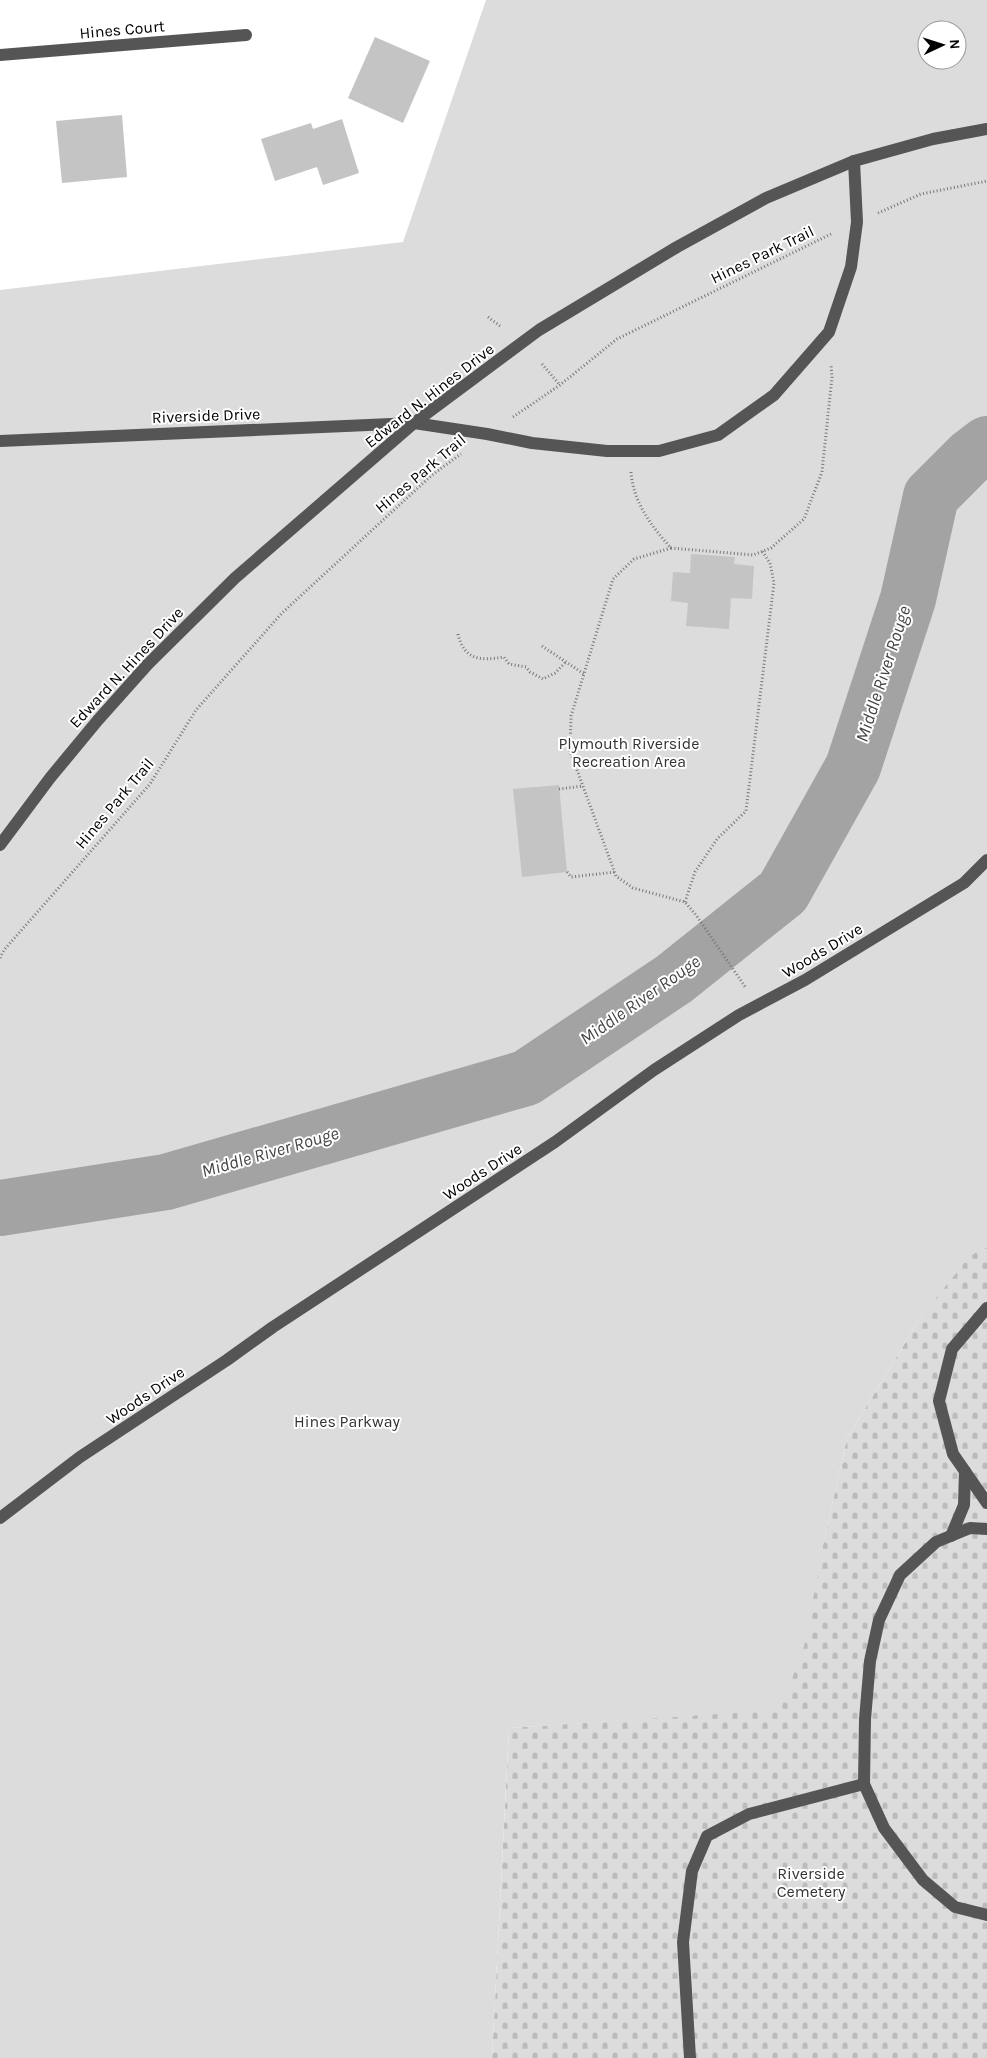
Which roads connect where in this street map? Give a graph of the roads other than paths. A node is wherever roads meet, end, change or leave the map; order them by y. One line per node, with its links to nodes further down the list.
1 (246, 35): 2 (street, Hines Court)
2 (0, 55)
3 (987, 129): 4 (street, Edward N. Hines Drive)
4 (854, 161): 5 (street, Edward N. Hines Drive); 5 (street, Riverside Drive)
5 (414, 423): 6 (street, Riverside Drive); 7 (street, Edward N. Hines Drive)
6 (0, 440)
7 (0, 845)
8 (987, 860): 12 (street, Woods Drive)
9 (987, 1308): 10 (street)
10 (965, 1471): 11 (street); 14 (street)
11 (987, 1503)
12 (0, 1518)
13 (987, 1529): 14 (street)
14 (951, 1536): 15 (street)
15 (864, 1784): 16 (street); 17 (street)
16 (987, 1915)
17 (690, 2058)

